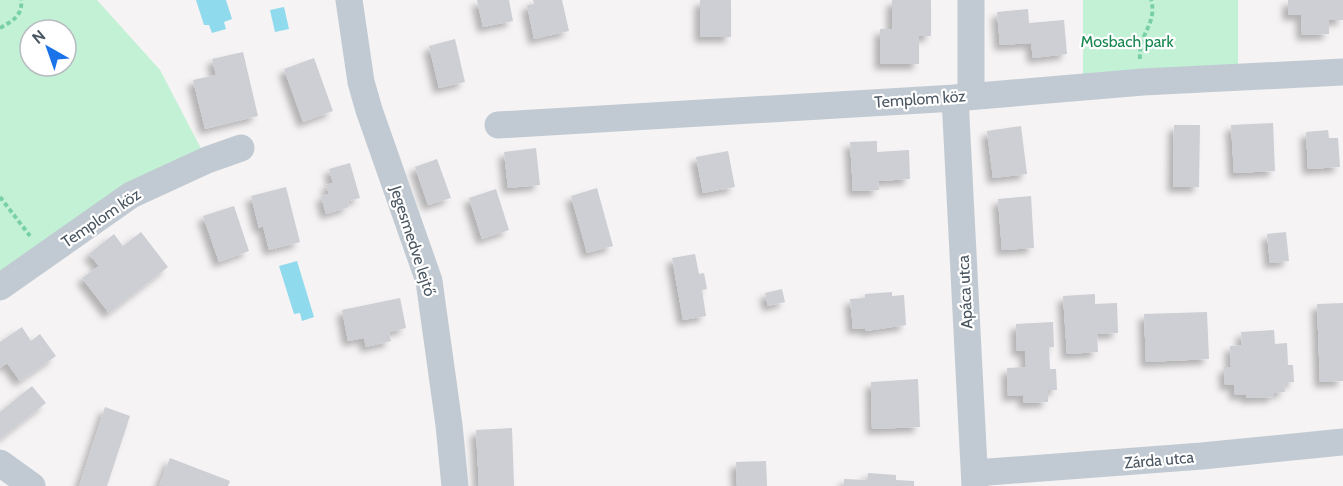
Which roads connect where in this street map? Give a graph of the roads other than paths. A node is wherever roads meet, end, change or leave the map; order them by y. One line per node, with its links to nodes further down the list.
1 (349, 0): 12 (street, Jegesmedve lejtő)
2 (971, 0): 4 (street, Apáca utca)
3 (1343, 72): 4 (street, Templom köz)
4 (963, 97): 5 (street, Templom köz); 10 (street, Apáca utca)
5 (498, 125)
6 (241, 148): 7 (street, Templom köz)
7 (0, 287)
8 (1343, 442): 10 (street, Zárda utca)
9 (0, 463): 11 (street)
10 (975, 479)
11 (32, 486)
12 (454, 486)

